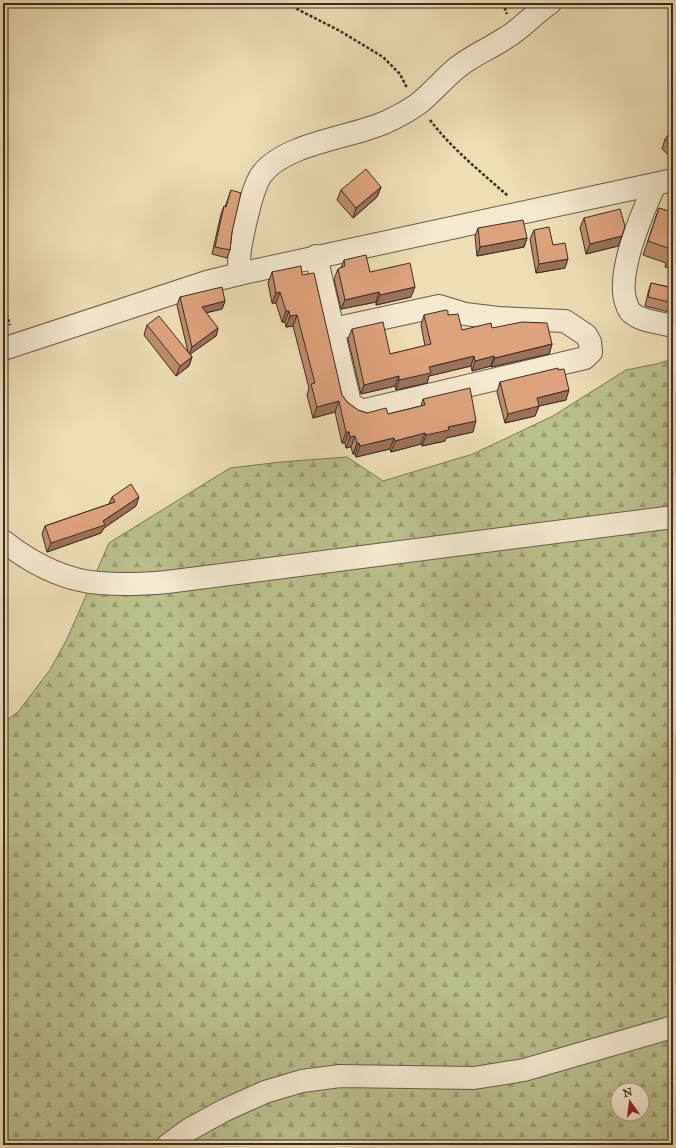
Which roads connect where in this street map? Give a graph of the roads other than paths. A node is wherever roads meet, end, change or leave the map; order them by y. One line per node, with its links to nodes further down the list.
1 (550, 3): 4 (street)
2 (664, 182): 3 (street); 5 (street)
3 (316, 256): 4 (street); 6 (street)
4 (239, 274): 7 (street)
5 (673, 326)
6 (333, 329): 6 (street)
7 (3, 349)
8 (673, 517): 9 (street)
9 (3, 541)
10 (673, 1027): 11 (street)
11 (168, 1145)

